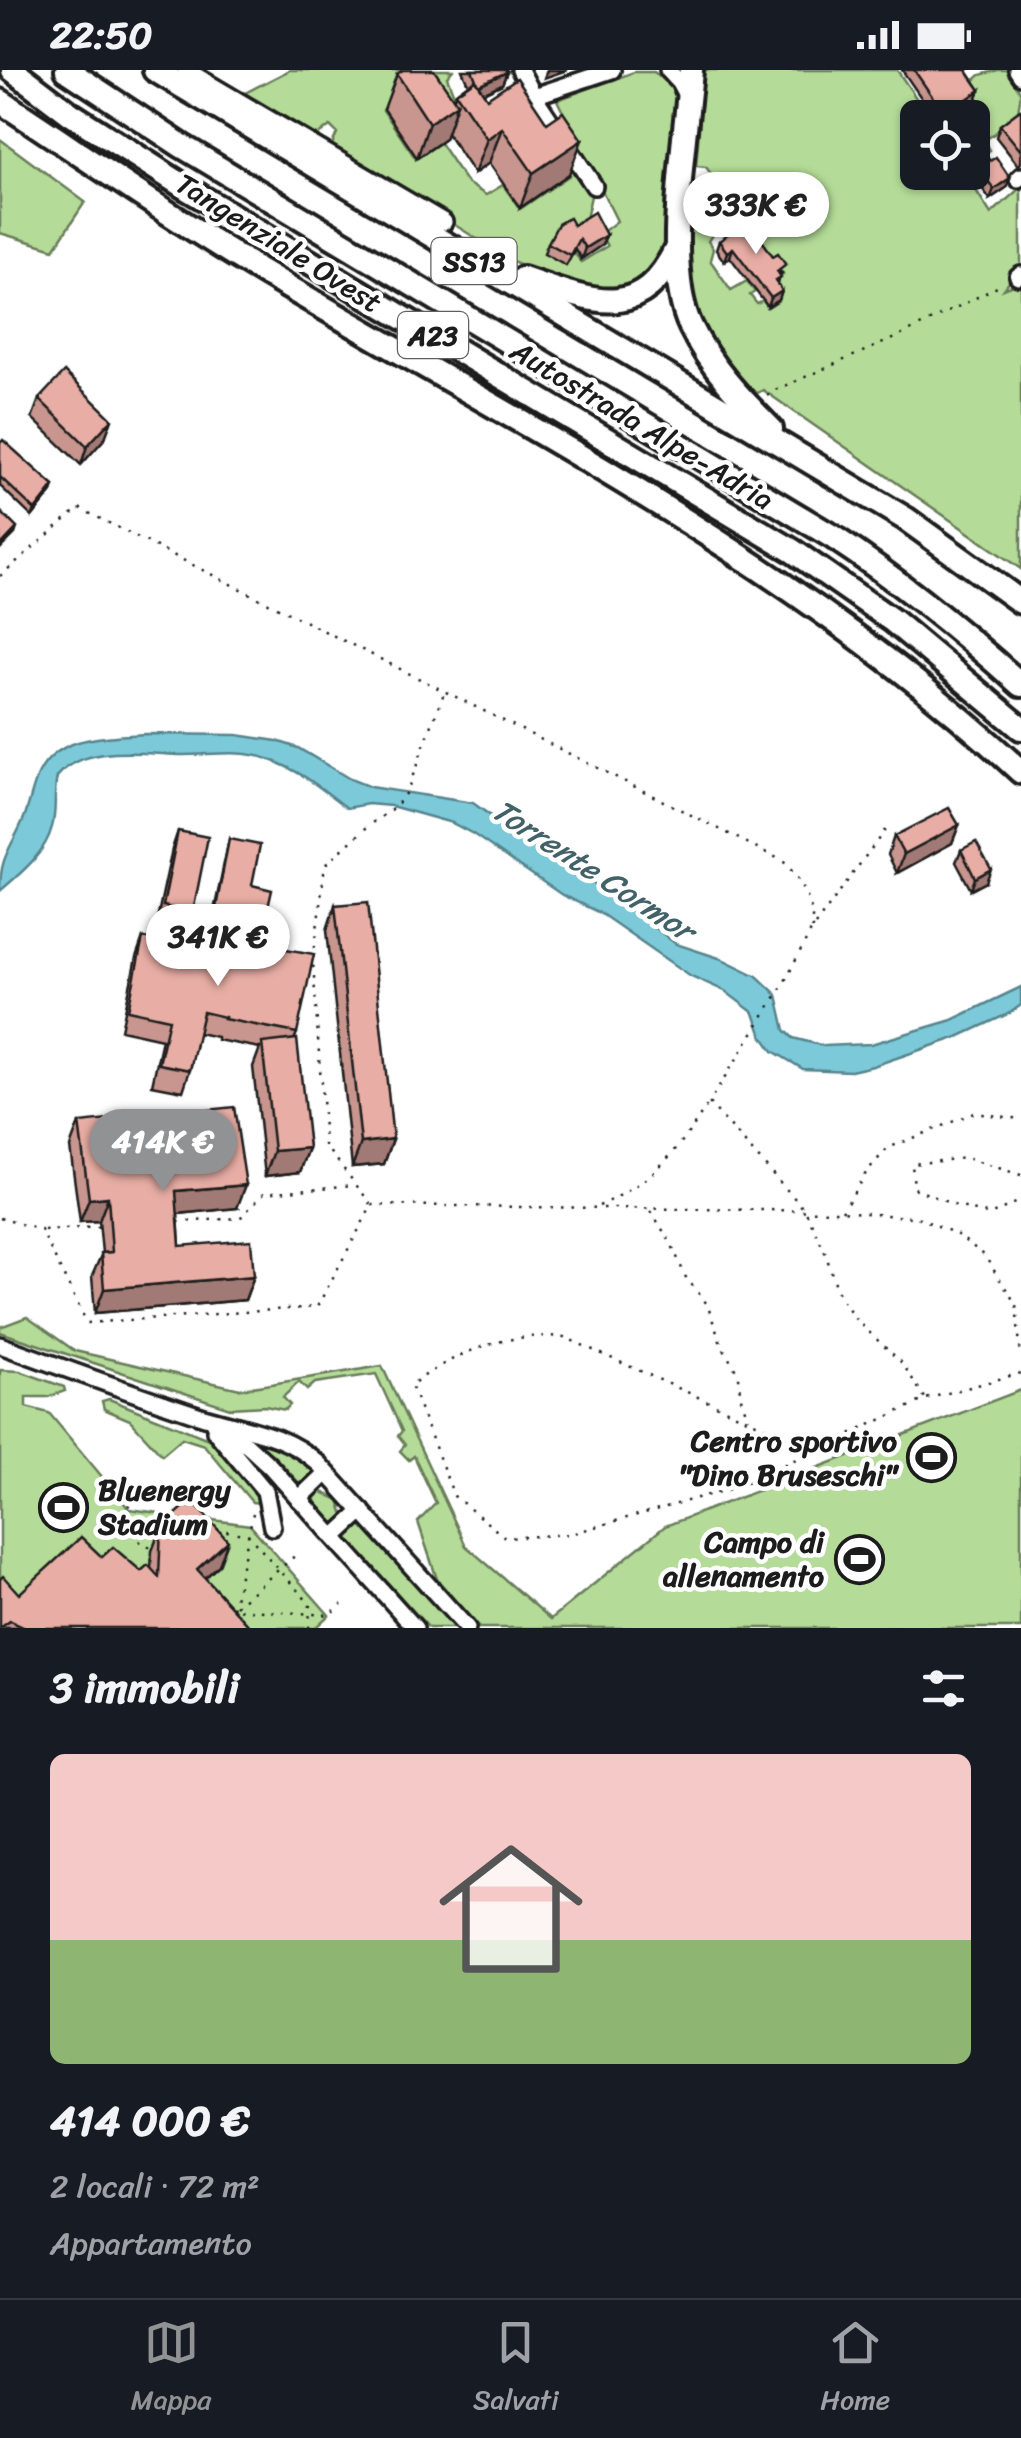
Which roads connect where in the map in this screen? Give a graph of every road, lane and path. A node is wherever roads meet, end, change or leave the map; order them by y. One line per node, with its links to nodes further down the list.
1 (13, 70): 23 (highway, Autostrada Alpe-Adria / A23)
2 (67, 70): 21 (highway, Autostrada Alpe-Adria / A23)
3 (154, 70): 15 (highway, SS13)
4 (186, 70): 13 (street)
5 (520, 70): 9 (street)
6 (612, 70): 9 (street)
7 (668, 70): 10 (street)
8 (691, 70): 10 (highway)
9 (534, 96): 12 (street)
10 (688, 101): 14 (highway)
11 (0, 102): 24 (highway, Tangenziale Ovest)
12 (594, 186)
13 (444, 222)
14 (676, 249): 15 (highway); 17 (highway)
15 (483, 266): 18 (highway, SS13)
16 (1019, 276): 17 (path)
17 (752, 410): 18 (highway)
18 (793, 454): 20 (highway, SS13)
19 (0, 576): 22 (path)
20 (1021, 602)
21 (1021, 685)
22 (445, 690): 26 (path); 30 (path)
23 (1021, 728)
24 (1021, 772)
25 (884, 830): 26 (path)
26 (812, 929): 27 (path)
27 (708, 1103): 33 (path); 35 (path)
28 (1021, 1120): 36 (path)
29 (1021, 1175): 31 (path)
30 (356, 1185): 32 (path); 38 (path)
31 (1021, 1200)
32 (372, 1206): 33 (path); 40 (path)
33 (595, 1208): 34 (path)
34 (650, 1208): 35 (path); 48 (path)
35 (805, 1210): 36 (path); 46 (path)
36 (842, 1211): 44 (path)
37 (0, 1218): 40 (path)
38 (180, 1222)
39 (100, 1226): 40 (path)
40 (41, 1230)
41 (0, 1346): 42 (street)
42 (21, 1353): 43 (street); 47 (street)
43 (0, 1358)
44 (1021, 1358)
45 (1021, 1373): 46 (path)
46 (926, 1399): 49 (path)
47 (202, 1416): 50 (street); 51 (street); 56 (street)
48 (749, 1420): 49 (path); 49 (path)
49 (814, 1448)
50 (326, 1472): 51 (street); 53 (street)
51 (299, 1498): 58 (street)
52 (130, 1504): 59 (path)
53 (362, 1510): 58 (street); 68 (street)
54 (253, 1513): 57 (path)
55 (203, 1526): 57 (path)
56 (272, 1527)
57 (248, 1535): 61 (path); 63 (path)
58 (334, 1537): 67 (street)
59 (156, 1547)
60 (297, 1554): 61 (path)
61 (279, 1570): 63 (path); 65 (path)
62 (342, 1604): 65 (path)
63 (233, 1609): 64 (path); 65 (path)
64 (224, 1616)
65 (310, 1616): 66 (path)
66 (309, 1628)
67 (415, 1628)
68 (467, 1628)

